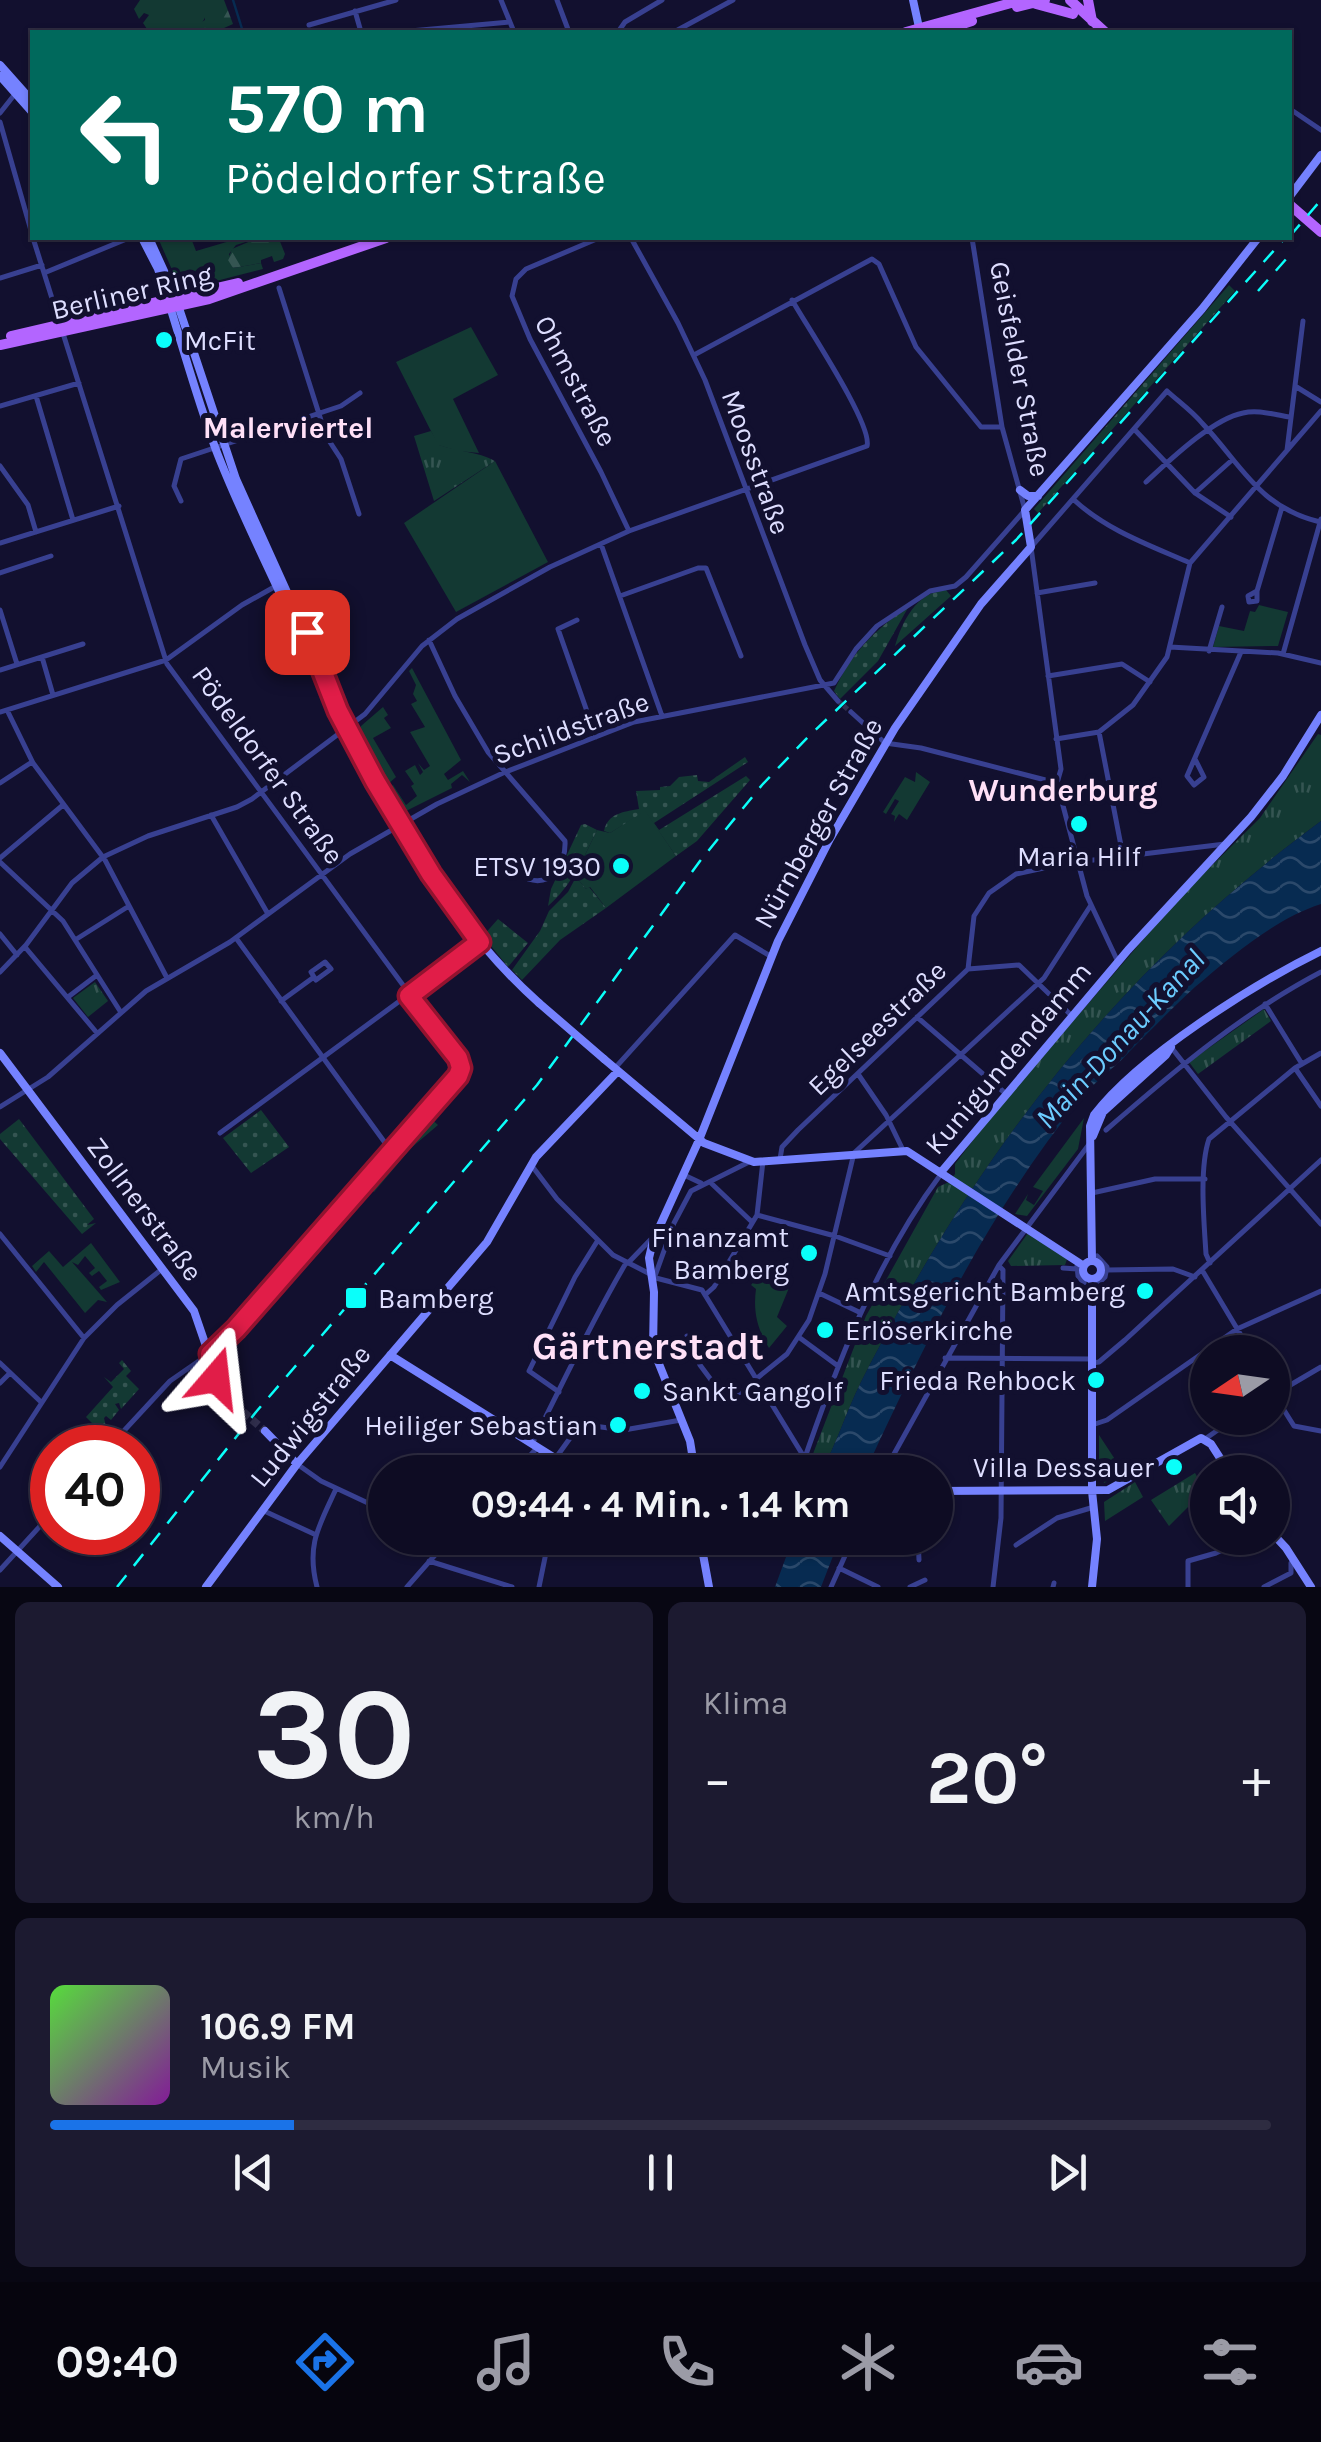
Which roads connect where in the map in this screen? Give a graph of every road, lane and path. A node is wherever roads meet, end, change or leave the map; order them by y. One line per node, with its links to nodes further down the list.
1 (396, 0): 12 (street)
2 (501, 0): 14 (street)
3 (557, 0): 20 (street)
4 (662, 0): 21 (street)
5 (734, 0): 10 (street)
6 (913, 0): 23 (street)
7 (1045, 0): 11 (main road)
8 (1067, 0): 13 (main road); 16 (main road)
9 (1088, 0): 16 (main road)
10 (724, 2): 22 (street)
11 (1026, 2): 13 (main road); 24 (main road); 25 (main road)
12 (355, 10): 15 (street); 17 (street)
13 (1073, 14): 16 (main road)
14 (510, 22): 18 (street); 19 (street)
15 (310, 25)
16 (1094, 27)
17 (360, 30)
18 (437, 30)
19 (513, 30)
20 (568, 30)
21 (619, 30)
22 (677, 30)
23 (920, 30)
24 (924, 30)
25 (944, 30)
26 (0, 65): 28 (street)
27 (0, 76): 28 (street)
28 (18, 91): 29 (street); 30 (street); 32 (street)
29 (30, 99)
30 (30, 109)
31 (1292, 110): 34 (street)
32 (0, 113)
33 (0, 122): 36 (street, Pödeldorfer Straße)
34 (1321, 130)
35 (1321, 156): 38 (street)
36 (10, 157): 37 (street); 40 (street, Pödeldorfer Straße)
37 (0, 160)
38 (1292, 196)
39 (1292, 198): 41 (main road)
40 (30, 226)
41 (1321, 229)
42 (34, 240): 52 (street, Pödeldorfer Straße)
43 (124, 240): 53 (street)
44 (143, 240): 57 (street)
45 (151, 240): 57 (street)
46 (368, 240): 57 (main road, Berliner Ring)
47 (380, 240): 57 (main road, Berliner Ring)
48 (595, 240): 94 (street, Ohmstraße)
49 (632, 240): 61 (street, Moosstraße)
50 (972, 240): 71 (street, Geisfelder Straße)
51 (1256, 240): 84 (street)
52 (42, 265): 53 (street, Pödeldorfer Straße); 54 (street)
53 (44, 273): 59 (street, Pödeldorfer Straße)
54 (0, 278)
55 (279, 288): 69 (street)
56 (792, 300): 61 (street); 71 (street); 80 (street)
57 (173, 303): 59 (main road, Berliner Ring); 74 (street)
58 (1303, 321): 63 (street)
59 (62, 329): 60 (main road, Berliner Ring); 62 (street, Pödeldorfer Straße)
60 (0, 342)
61 (694, 356): 80 (street, Moosstraße)
62 (79, 383): 65 (street); 87 (street, Pödeldorfer Straße)
63 (1294, 386): 66 (street); 70 (street)
64 (360, 393): 69 (street)
65 (36, 396): 67 (street); 92 (street)
66 (1321, 402)
67 (0, 406)
68 (1321, 411): 75 (street)
69 (319, 412): 74 (street); 90 (street)
70 (1290, 417): 73 (street); 75 (street)
71 (1002, 428): 82 (street, Geisfelder Straße)
72 (1134, 429): 73 (street); 77 (street); 85 (street)
73 (1209, 431): 76 (street); 77 (street)
74 (218, 444): 86 (street); 105 (street); 105 (street)
75 (1286, 454): 81 (street)
76 (1232, 460): 81 (street); 83 (street)
77 (1167, 463): 79 (street); 83 (street)
78 (0, 466): 95 (street)
79 (1146, 482)
80 (744, 488): 94 (street); 126 (street, Moosstraße)
81 (1256, 488): 88 (street); 91 (street)
82 (1020, 490): 84 (street); 89 (street, Geisfelder Straße)
83 (1195, 493): 91 (street)
84 (1038, 496): 89 (street)
85 (1073, 499): 98 (street); 100 (street)
86 (181, 501)
87 (119, 506): 92 (street); 120 (street, Pödeldorfer Straße)
88 (1282, 508): 93 (street); 106 (street)
89 (1025, 510): 98 (street); 126 (street)
90 (359, 514)
91 (1230, 517): 100 (street)
92 (73, 520): 95 (street)
93 (1320, 520): 117 (street)
94 (629, 531): 97 (street)
95 (36, 532): 96 (street)
96 (0, 543)
97 (600, 544): 108 (street); 112 (street)
98 (1030, 547): 101 (street, Nürnberger Straße); 102 (street)
99 (52, 556): 103 (street)
100 (1190, 563): 114 (street)
101 (1013, 567): 102 (street); 137 (street, Nürnberger Straße)
102 (1033, 568): 107 (street)
103 (0, 573)
104 (1095, 583): 107 (street)
105 (280, 584): 120 (street); 133 (street)
106 (1257, 592)
107 (1037, 593): 124 (street)
108 (620, 596): 118 (street); 132 (street)
109 (1222, 606): 115 (street)
110 (0, 610): 122 (street)
111 (576, 620): 135 (street)
112 (428, 640): 133 (street); 140 (street)
113 (83, 644): 119 (street)
114 (1170, 647): 115 (street); 125 (street)
115 (1209, 652): 116 (street)
116 (1242, 652): 117 (street); 138 (street)
117 (1283, 654): 121 (street)
118 (741, 656)
119 (42, 657): 122 (street); 127 (street)
120 (166, 660): 127 (street); 143 (street, Pödeldorfer Straße)
121 (1321, 663)
122 (17, 664): 123 (street)
123 (0, 670)
124 (1048, 676): 125 (street); 136 (street)
125 (1150, 682): 134 (street)
126 (824, 686): 128 (street, Moosstraße); 132 (street, Schildstraße)
127 (53, 695): 129 (street)
128 (838, 701)
129 (3, 711): 139 (street)
130 (851, 712): 137 (street)
131 (1321, 715): 147 (street, Kunigundendamm)
132 (662, 716): 135 (street, Schildstraße)
133 (347, 729): 143 (street); 146 (street)
134 (1099, 732): 136 (street); 149 (street)
135 (596, 736): 140 (street, Schildstraße)
136 (1056, 739): 142 (street)
137 (885, 744): 142 (street); 165 (street, Nürnberger Straße)
138 (1195, 760): 138 (street)
139 (32, 762): 141 (street); 144 (street)
140 (503, 773): 146 (street, Schildstraße); 153 (street)
141 (0, 783)
142 (1057, 783): 151 (street)
143 (260, 793): 145 (street); 152 (street, Pödeldorfer Straße)
144 (64, 805): 148 (street); 150 (street)
145 (211, 816): 148 (street); 157 (street)
146 (400, 824): 152 (street, Schildstraße); 161 (street)
147 (1225, 844): 149 (street, Egelseestraße); 166 (street, Kunigundendamm)
148 (102, 856): 155 (street); 156 (street)
149 (1123, 856): 151 (street, Egelseestraße)
150 (0, 860): 156 (street)
151 (1077, 862): 154 (street); 167 (street, Egelseestraße)
152 (320, 876): 157 (street, Schildstraße); 174 (street, Pödeldorfer Straße)
153 (528, 879)
154 (1091, 905): 166 (street); 173 (street)
155 (129, 906): 160 (street); 172 (street)
156 (54, 910): 160 (street); 162 (street)
157 (268, 914): 159 (street, Schildstraße)
158 (0, 934): 164 (street)
159 (236, 938): 172 (street, Schildstraße); 176 (street)
160 (75, 940): 170 (street)
161 (480, 942): 174 (street); 189 (street, bridge)
162 (25, 946): 164 (street); 175 (street)
163 (1321, 950): 182 (street)
164 (17, 955): 168 (street)
165 (772, 956): 189 (street); 197 (street, Nürnberger Straße)
166 (1118, 962): 179 (street, Kunigundendamm)
167 (968, 969): 173 (street); 180 (street, Egelseestraße)
168 (0, 972)
169 (1321, 972): 177 (street)
170 (97, 975): 175 (street); 178 (street)
171 (314, 977): 176 (street)
172 (167, 978): 178 (street, Schildstraße)
173 (1037, 984): 179 (street); 185 (street)
174 (409, 996): 186 (street); 204 (street, Pödeldorfer Straße)
175 (68, 997): 181 (street)
176 (281, 1001): 186 (street)
177 (1265, 1004): 187 (street); 188 (street)
178 (120, 1011): 181 (street, Schildstraße)
179 (1072, 1016): 192 (street, Kunigundendamm)
180 (917, 1018): 185 (street); 190 (street, Egelseestraße)
181 (97, 1032): 191 (street, Schildstraße)
182 (1171, 1046): 187 (street); 202 (street)
183 (0, 1053): 191 (street, Zollnerstraße)
184 (1321, 1053): 188 (street)
185 (960, 1054): 192 (street); 195 (street)
186 (323, 1058): 200 (street); 204 (street)
187 (1184, 1062): 196 (street); 198 (street)
188 (1298, 1066): 193 (street); 196 (street)
189 (617, 1069): 199 (street); 212 (street, Ludwigstraße)
190 (858, 1074): 195 (street); 207 (street, Egelseestraße)
191 (28, 1091): 194 (street, Schildstraße); 236 (street, Zollnerstraße)
192 (1005, 1093): 213 (street, Kunigundendamm)
193 (1321, 1106)
194 (0, 1107)
195 (889, 1120): 203 (street); 205 (street)
196 (1229, 1120): 215 (street); 220 (street)
197 (706, 1124): 199 (street); 201 (street, Nürnberger Straße)
198 (1106, 1130)
199 (688, 1131): 201 (street)
200 (220, 1133)
201 (700, 1140): 209 (street); 214 (street, Nürnberger Straße)
202 (1092, 1140): 206 (street); 211 (street)
203 (903, 1150): 205 (street); 213 (street)
204 (392, 1152): 251 (street)
205 (854, 1154): 207 (street); 228 (street)
206 (1078, 1158): 211 (street); 225 (street)
207 (780, 1159): 210 (street)
208 (1321, 1160): 220 (street)
209 (750, 1161): 210 (street); 218 (street)
210 (763, 1161): 222 (street)
211 (1092, 1162): 221 (street)
212 (531, 1164): 216 (street, Ludwigstraße); 217 (street)
213 (942, 1171): 225 (street); 230 (street, Kunigundendamm)
214 (684, 1175): 219 (street); 226 (street, Nürnberger Straße)
215 (1202, 1179): 221 (street); 231 (street)
216 (522, 1180): 217 (street); 252 (street, Ludwigstraße)
217 (542, 1180): 229 (street)
218 (710, 1182): 219 (street); 223 (street)
219 (702, 1183): 239 (street)
220 (1289, 1189): 224 (street); 231 (street)
221 (1092, 1192): 233 (street)
222 (757, 1214): 223 (street); 228 (street)
223 (752, 1222): 244 (street)
224 (1321, 1224)
225 (1027, 1226): 233 (street); 234 (street)
226 (657, 1233): 232 (street, Nürnberger Straße); 239 (street, Nürnberger Straße)
227 (0, 1234): 249 (street)
228 (834, 1236): 230 (street); 243 (street)
229 (598, 1240): 232 (street); 263 (street)
230 (890, 1256): 245 (street, Kunigundendamm)
231 (1210, 1262): 238 (street)
232 (627, 1263): 239 (street); 263 (street, Nürnberger Straße)
233 (1086, 1264): 235 (street); 237 (street); 241 (street); 241 (street)
234 (1001, 1268): 253 (street); 254 (street)
235 (1063, 1268)
236 (162, 1269): 249 (street); 251 (street, Zollnerstraße)
237 (1107, 1270): 240 (street); 241 (street)
238 (1202, 1270): 240 (street); 246 (street)
239 (652, 1277): 244 (street); 266 (street, Nürnberger Straße)
240 (1194, 1277): 255 (street)
241 (1092, 1282): 255 (street)
242 (1321, 1291): 246 (street)
243 (819, 1293): 245 (street); 250 (street)
244 (705, 1295): 260 (street)
245 (861, 1314): 257 (street, Kunigundendamm)
246 (1237, 1329): 247 (street); 268 (street)
247 (1240, 1335)
248 (687, 1336): 260 (street)
249 (84, 1338): 264 (street)
250 (800, 1338): 257 (street); 260 (street)
251 (210, 1354): 265 (street, Zollnerstraße); 269 (street)
252 (390, 1355): 274 (street); 283 (street, Ludwigstraße)
253 (945, 1358): 254 (street); 281 (street)
254 (1002, 1358): 255 (street); 287 (street)
255 (1092, 1361): 268 (street)
256 (0, 1362): 259 (street)
257 (838, 1366): 280 (street, Kunigundendamm)
258 (1321, 1367): 262 (street)
259 (10, 1373): 261 (street); 264 (street)
260 (757, 1380): 279 (street)
261 (0, 1383)
262 (1290, 1384)
263 (559, 1392): 274 (street, Nürnberger Straße)
264 (41, 1402): 284 (street)
265 (234, 1404)
266 (680, 1420): 277 (street); 278 (street, Nürnberger Straße)
267 (1290, 1420): 271 (street)
268 (1092, 1424): 288 (street)
269 (129, 1425)
270 (265, 1431): 283 (street)
271 (1321, 1431)
272 (1210, 1435): 273 (street)
273 (1204, 1439): 282 (street); 288 (street)
274 (534, 1446): 275 (street, Nürnberger Straße); 276 (street)
275 (527, 1455)
276 (549, 1455)
277 (558, 1455)
278 (693, 1455)
279 (803, 1455)
280 (806, 1455)
281 (893, 1455)
282 (1216, 1455)
283 (297, 1464): 285 (street); 291 (street, Ludwigstraße)
284 (0, 1467)
285 (336, 1489): 289 (street); 292 (street)
286 (953, 1491): 287 (street)
287 (1001, 1491): 288 (street); 320 (street)
288 (1092, 1491): 290 (street)
289 (368, 1503)
290 (1094, 1507): 295 (street); 321 (street)
291 (262, 1510): 292 (street); 311 (street, Ludwigstraße)
292 (315, 1535): 312 (street)
293 (0, 1536): 296 (street)
294 (30, 1538): 296 (street)
295 (1016, 1546)
296 (17, 1552): 308 (street); 310 (street)
297 (1290, 1554): 324 (street)
298 (435, 1555): 306 (street)
299 (547, 1555): 315 (street)
300 (703, 1555): 316 (street)
301 (845, 1555): 307 (street)
302 (919, 1555): 305 (street)
303 (1206, 1555): 322 (street)
304 (1287, 1555): 323 (street)
305 (919, 1560)
306 (430, 1562): 313 (street); 314 (street)
307 (839, 1568): 317 (street); 318 (street)
308 (0, 1570)
309 (925, 1580): 319 (street)
310 (58, 1587)
311 (206, 1587)
312 (316, 1587)
313 (407, 1587)
314 (512, 1587)
315 (540, 1587)
316 (710, 1587)
317 (830, 1587)
318 (878, 1587)
319 (910, 1587)
320 (993, 1587)
321 (1092, 1587)
322 (1188, 1587)
323 (1264, 1587)
324 (1312, 1587)

